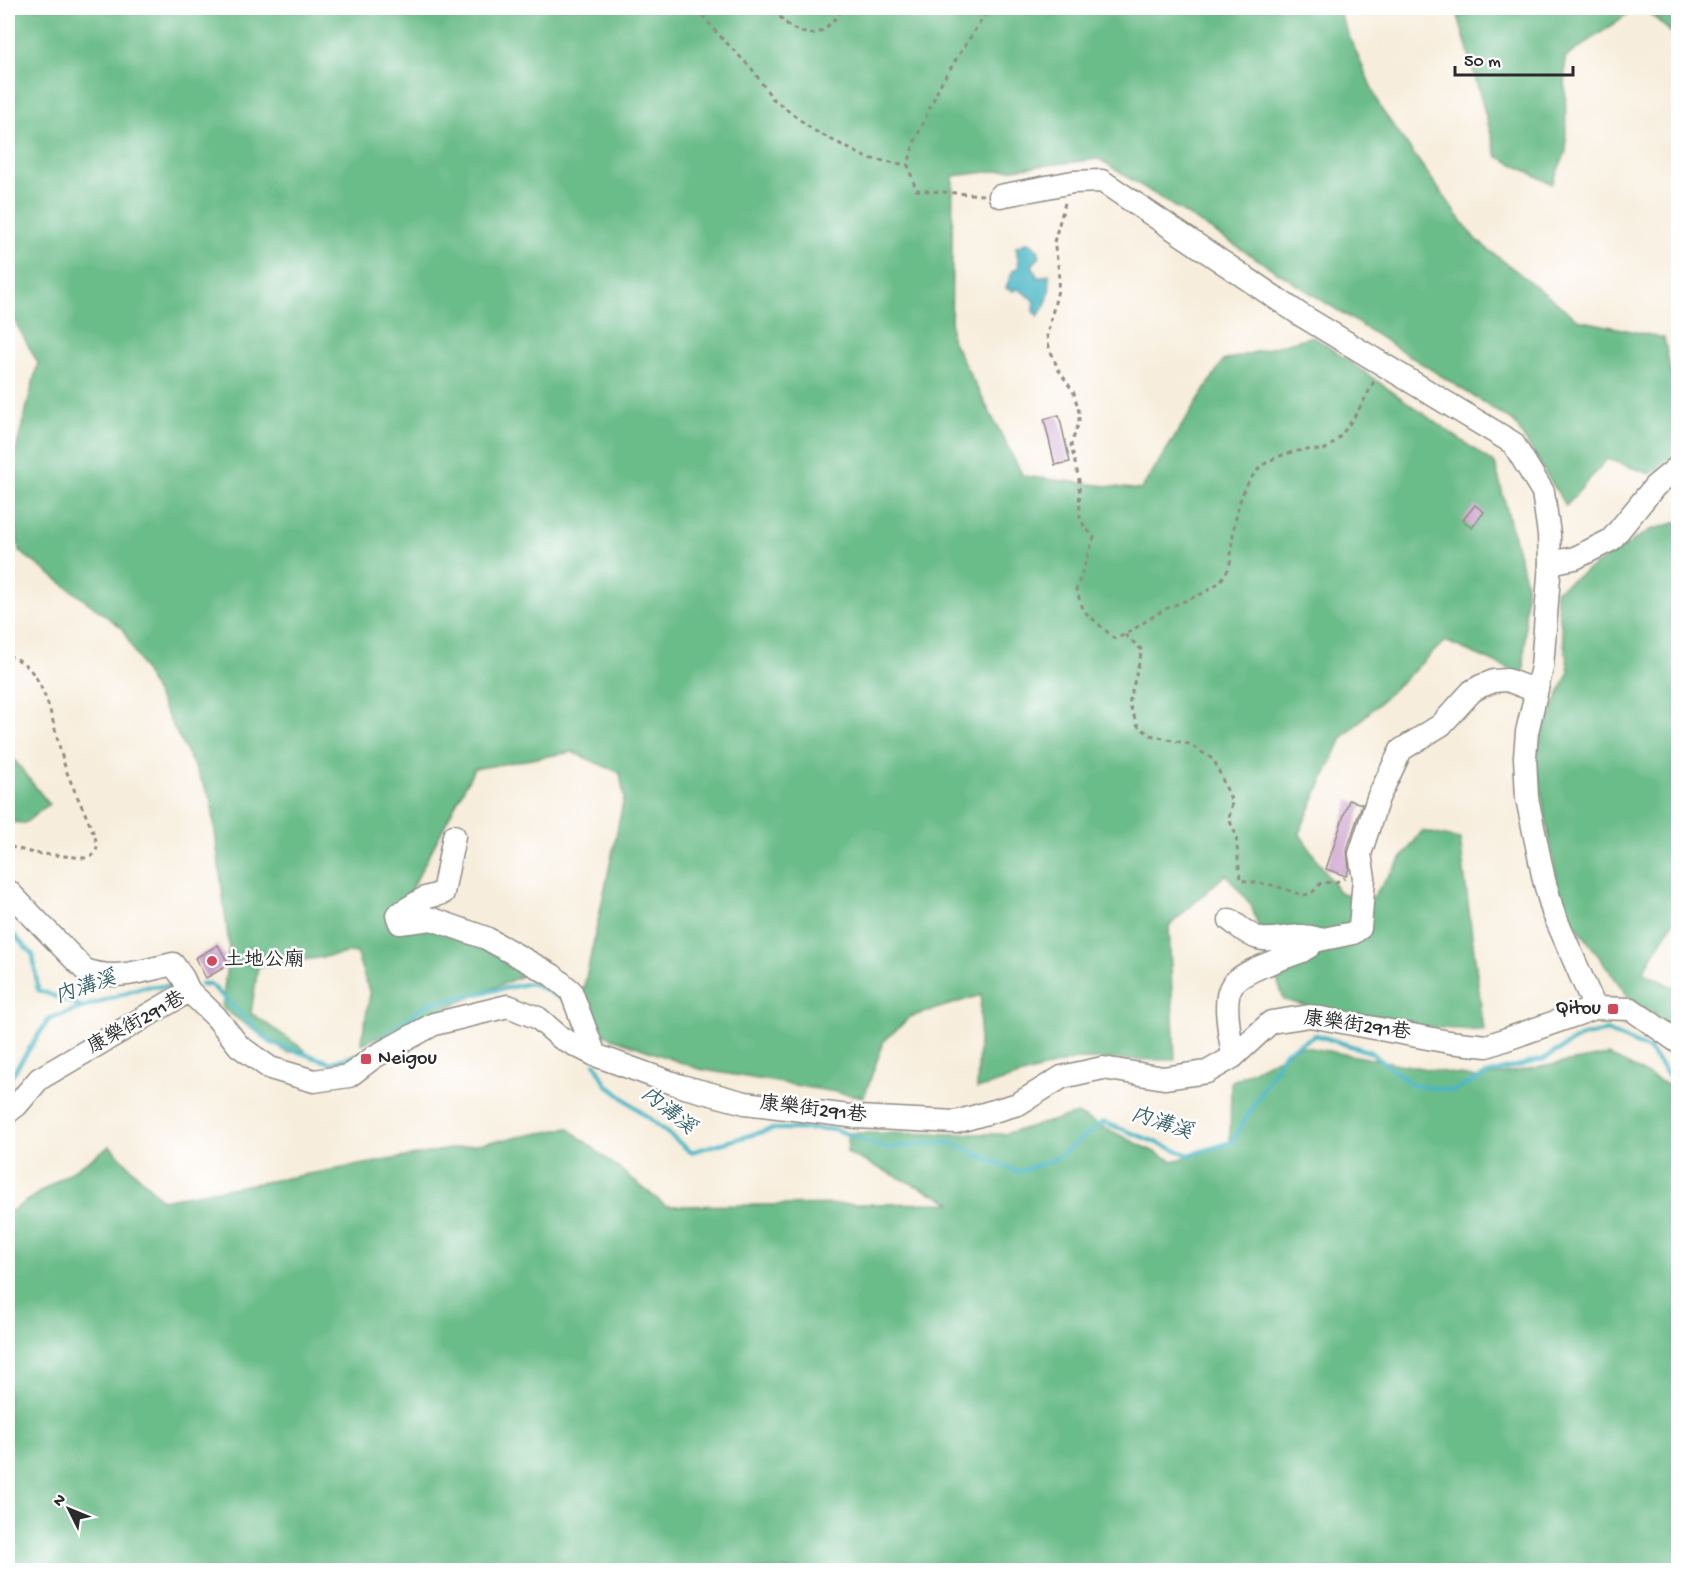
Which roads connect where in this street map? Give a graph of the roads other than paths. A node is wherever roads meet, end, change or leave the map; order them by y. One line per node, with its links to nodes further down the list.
1 (1000, 196): 3 (street)
2 (1678, 467): 3 (street)
3 (1550, 563): 4 (street)
4 (1536, 692): 8 (street); 10 (street)
5 (454, 837): 12 (street)
6 (8, 891): 9 (street)
7 (1230, 920): 8 (street)
8 (1314, 941): 13 (street)
9 (189, 991): 12 (street, 康樂街291巷); 14 (street, 康樂街291巷)
10 (1595, 1008): 11 (street, 康樂街291巷); 13 (street, 康樂街291巷)
11 (1678, 1042)
12 (595, 1055): 13 (street, 康樂街291巷)
13 (1233, 1057)
14 (8, 1112)

